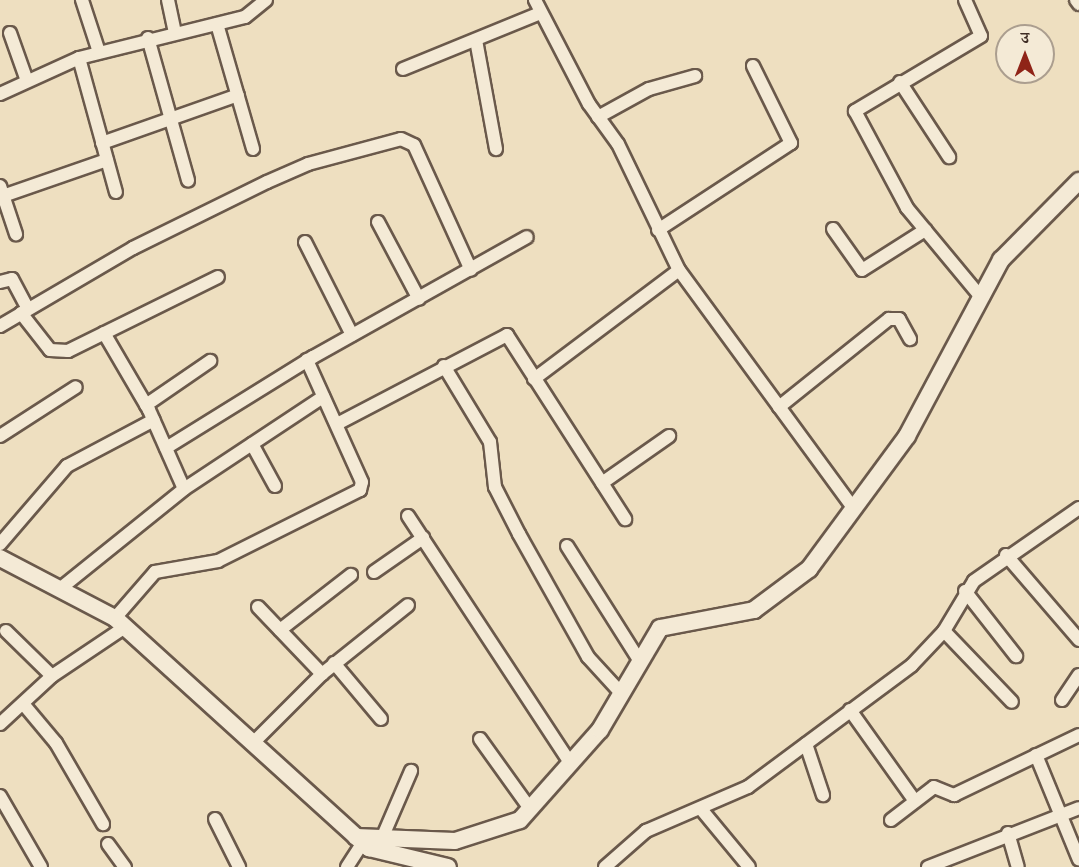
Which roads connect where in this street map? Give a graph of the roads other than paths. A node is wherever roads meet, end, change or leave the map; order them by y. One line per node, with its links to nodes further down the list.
1 (82, 0): 14 (street)
2 (168, 0): 10 (street)
3 (266, 0): 9 (street)
4 (535, 0): 8 (street)
5 (964, 0): 20 (street)
6 (1076, 0): 7 (street)
7 (1079, 4)
8 (540, 13): 13 (street); 23 (street)
9 (217, 24): 10 (street); 22 (street)
10 (175, 32): 12 (street)
11 (10, 33): 19 (street)
12 (148, 38): 14 (street); 24 (street)
13 (476, 40): 17 (street); 27 (street)
14 (99, 52): 15 (street)
15 (79, 58): 19 (street); 25 (street)
16 (753, 66): 36 (street)
17 (403, 69)
18 (695, 76): 23 (street)
19 (27, 81): 21 (street)
20 (900, 82): 28 (street); 37 (street)
21 (0, 94)
22 (238, 95): 24 (street); 26 (street)
23 (598, 117): 36 (street)
24 (169, 119): 25 (street); 30 (street)
25 (102, 143): 29 (street)
26 (253, 149)
27 (496, 149)
28 (949, 157)
29 (107, 160): 32 (street); 33 (street)
30 (188, 180)
31 (1079, 181): 45 (street)
32 (117, 192)
33 (1, 193): 38 (street)
34 (378, 222): 46 (street)
35 (833, 229): 37 (street)
36 (658, 230): 42 (street)
37 (925, 230): 45 (street)
38 (16, 234)
39 (526, 237): 41 (street)
40 (305, 242): 50 (street)
41 (471, 270): 46 (street); 47 (street)
42 (679, 270): 55 (street); 59 (street)
43 (218, 277): 49 (street)
44 (0, 282): 47 (street)
45 (980, 296): 69 (street)
46 (419, 299): 50 (street)
47 (24, 311): 48 (street); 49 (street)
48 (0, 326)
49 (104, 333): 58 (street)
50 (352, 335): 52 (street)
51 (910, 339): 59 (street)
52 (307, 360): 57 (street); 65 (street)
53 (210, 361): 58 (street)
54 (444, 366): 55 (street); 61 (street); 95 (street)
55 (534, 379): 66 (street)
56 (76, 387): 62 (street)
57 (323, 397): 61 (street); 64 (street)
58 (146, 405): 60 (street)
59 (779, 407): 69 (street)
60 (154, 420): 65 (street); 74 (street)
61 (337, 424): 84 (street)
62 (0, 436)
63 (669, 436): 66 (street)
64 (252, 444): 67 (street); 68 (street)
65 (166, 448): 68 (street)
66 (602, 483): 72 (street)
67 (275, 486)
68 (184, 489): 80 (street)
69 (853, 508): 90 (street)
70 (1079, 508): 76 (street)
71 (408, 516): 73 (street)
72 (626, 519)
73 (423, 538): 78 (street); 107 (street)
74 (0, 544)
75 (567, 546): 90 (street)
76 (1006, 555): 81 (street); 88 (street)
77 (0, 558): 80 (street)
78 (374, 572)
79 (351, 575): 85 (street)
80 (61, 588): 84 (street)
81 (965, 591): 87 (street); 89 (street)
82 (408, 606): 91 (street)
83 (258, 607): 85 (street)
84 (120, 622): 94 (street); 104 (street)
85 (280, 630): 92 (street)
86 (6, 631): 94 (street)
87 (944, 631): 97 (street); 99 (street)
88 (1079, 640)
89 (1016, 656)
90 (639, 660): 95 (street)
91 (334, 663): 92 (street); 100 (street)
92 (322, 674): 104 (street)
93 (1079, 675): 96 (street)
94 (52, 676): 98 (street)
95 (621, 693): 107 (street)
96 (1062, 700)
97 (1012, 702)
98 (25, 706): 101 (street); 118 (street)
99 (850, 710): 105 (street); 111 (street)
100 (381, 719)
101 (0, 724)
102 (1079, 735): 106 (street)
103 (480, 739): 114 (street)
104 (252, 744): 121 (street)
105 (806, 744): 109 (street); 113 (street)
106 (1036, 755): 111 (street); 115 (street)
107 (571, 764): 114 (street)
108 (411, 771): 120 (street)
109 (823, 795)
110 (0, 796): 124 (street)
111 (915, 801): 117 (street)
112 (1079, 808): 115 (street)
113 (701, 809): 129 (street); 130 (street)
114 (531, 810): 120 (street)
115 (1061, 814): 119 (street); 123 (street)
116 (215, 819): 126 (street)
117 (891, 820)
118 (103, 824)
119 (1008, 833): 131 (street); 132 (street)
120 (383, 836): 121 (street)
121 (359, 840): 127 (street); 128 (street)
122 (108, 844): 125 (street)
123 (1079, 860)
124 (41, 867)
125 (125, 867)
126 (239, 867)
127 (347, 867)
128 (448, 867)
129 (605, 867)
130 (749, 867)
131 (928, 867)
132 (1018, 867)

